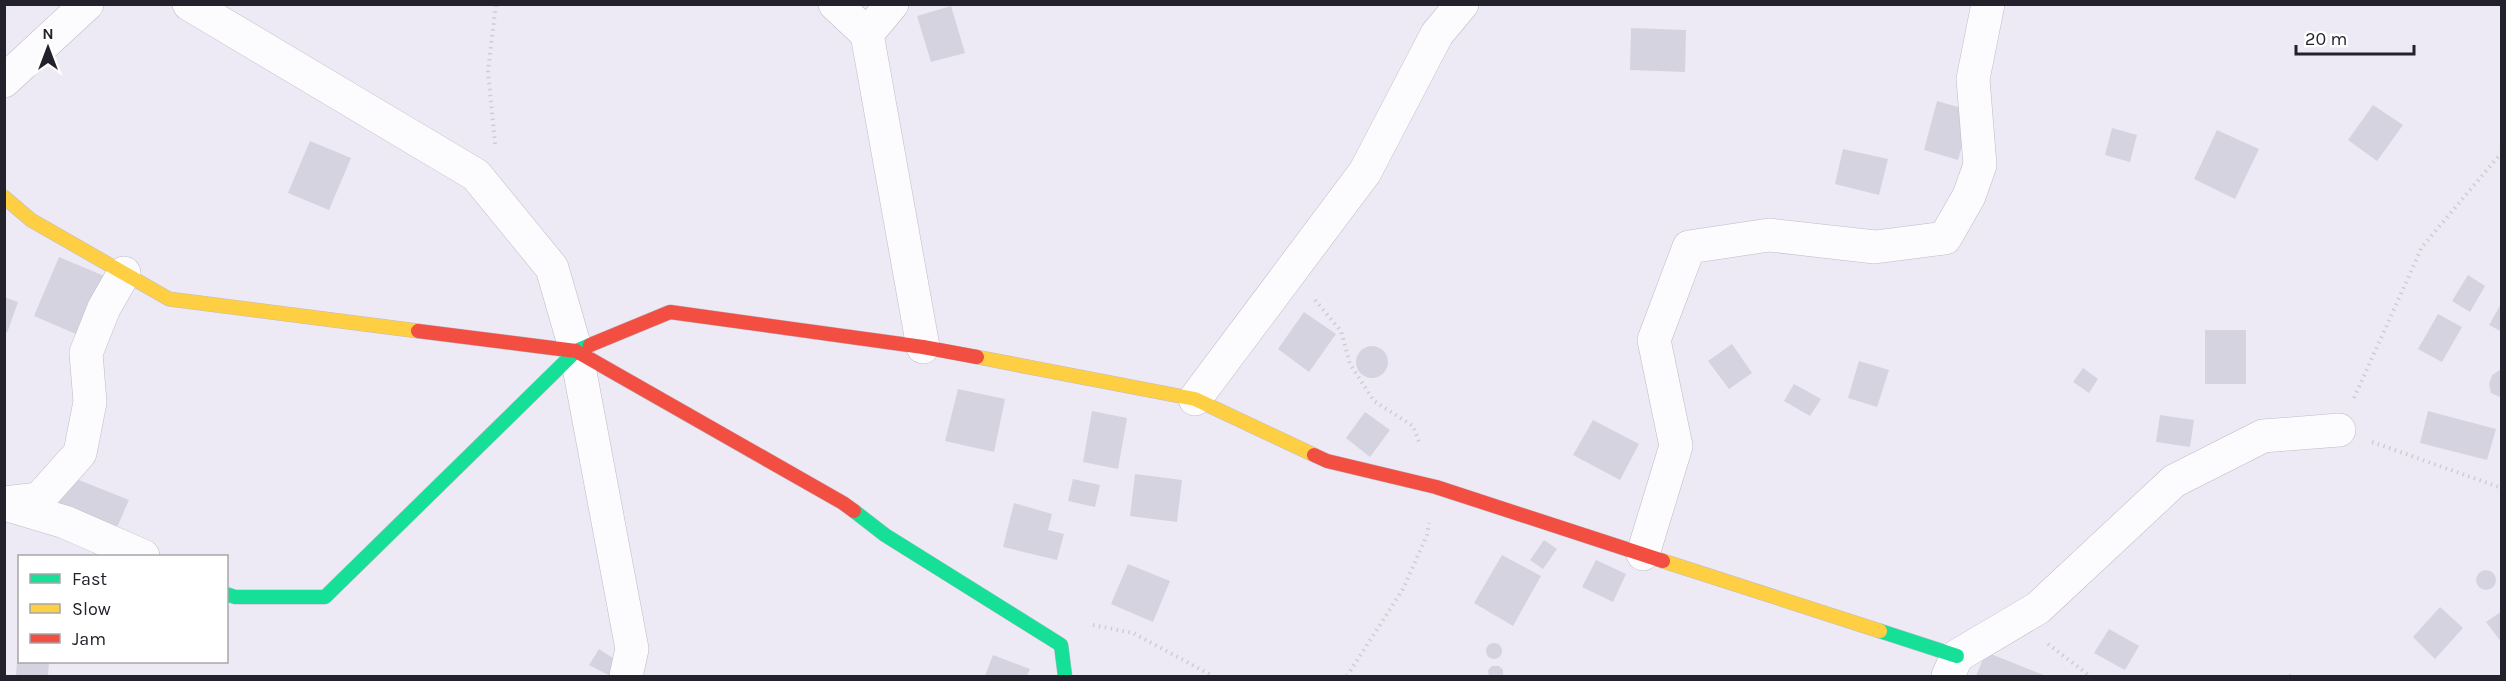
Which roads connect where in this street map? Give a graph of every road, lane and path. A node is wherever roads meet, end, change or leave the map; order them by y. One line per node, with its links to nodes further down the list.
1 (87, 4): 9 (street)
2 (189, 4): 15 (street)
3 (496, 4): 10 (path)
4 (835, 4): 8 (street)
5 (892, 4): 8 (street)
6 (1462, 4): 16 (street)
7 (1988, 4): 20 (street)
8 (867, 34): 14 (street)
9 (4, 81)
10 (495, 147)
11 (2502, 153): 17 (path)
12 (4, 197): 13 (street)
13 (124, 273): 15 (street); 19 (street)
14 (923, 347): 15 (street); 16 (street)
15 (576, 351): 22 (street); 24 (street); 26 (street)
16 (1195, 399): 20 (street)
17 (2339, 430): 18 (path); 23 (street)
18 (2502, 488)
19 (4, 503): 21 (street)
20 (1643, 554): 25 (street)
21 (141, 555)
22 (228, 595)
23 (2017, 620): 25 (street); 29 (path)
24 (1061, 645): 27 (street); 28 (path)
25 (1953, 666)
26 (626, 676)
27 (1065, 676)
28 (1213, 676)
29 (2090, 676)
30 (2289, 676): 31 (path)
31 (2294, 676)

